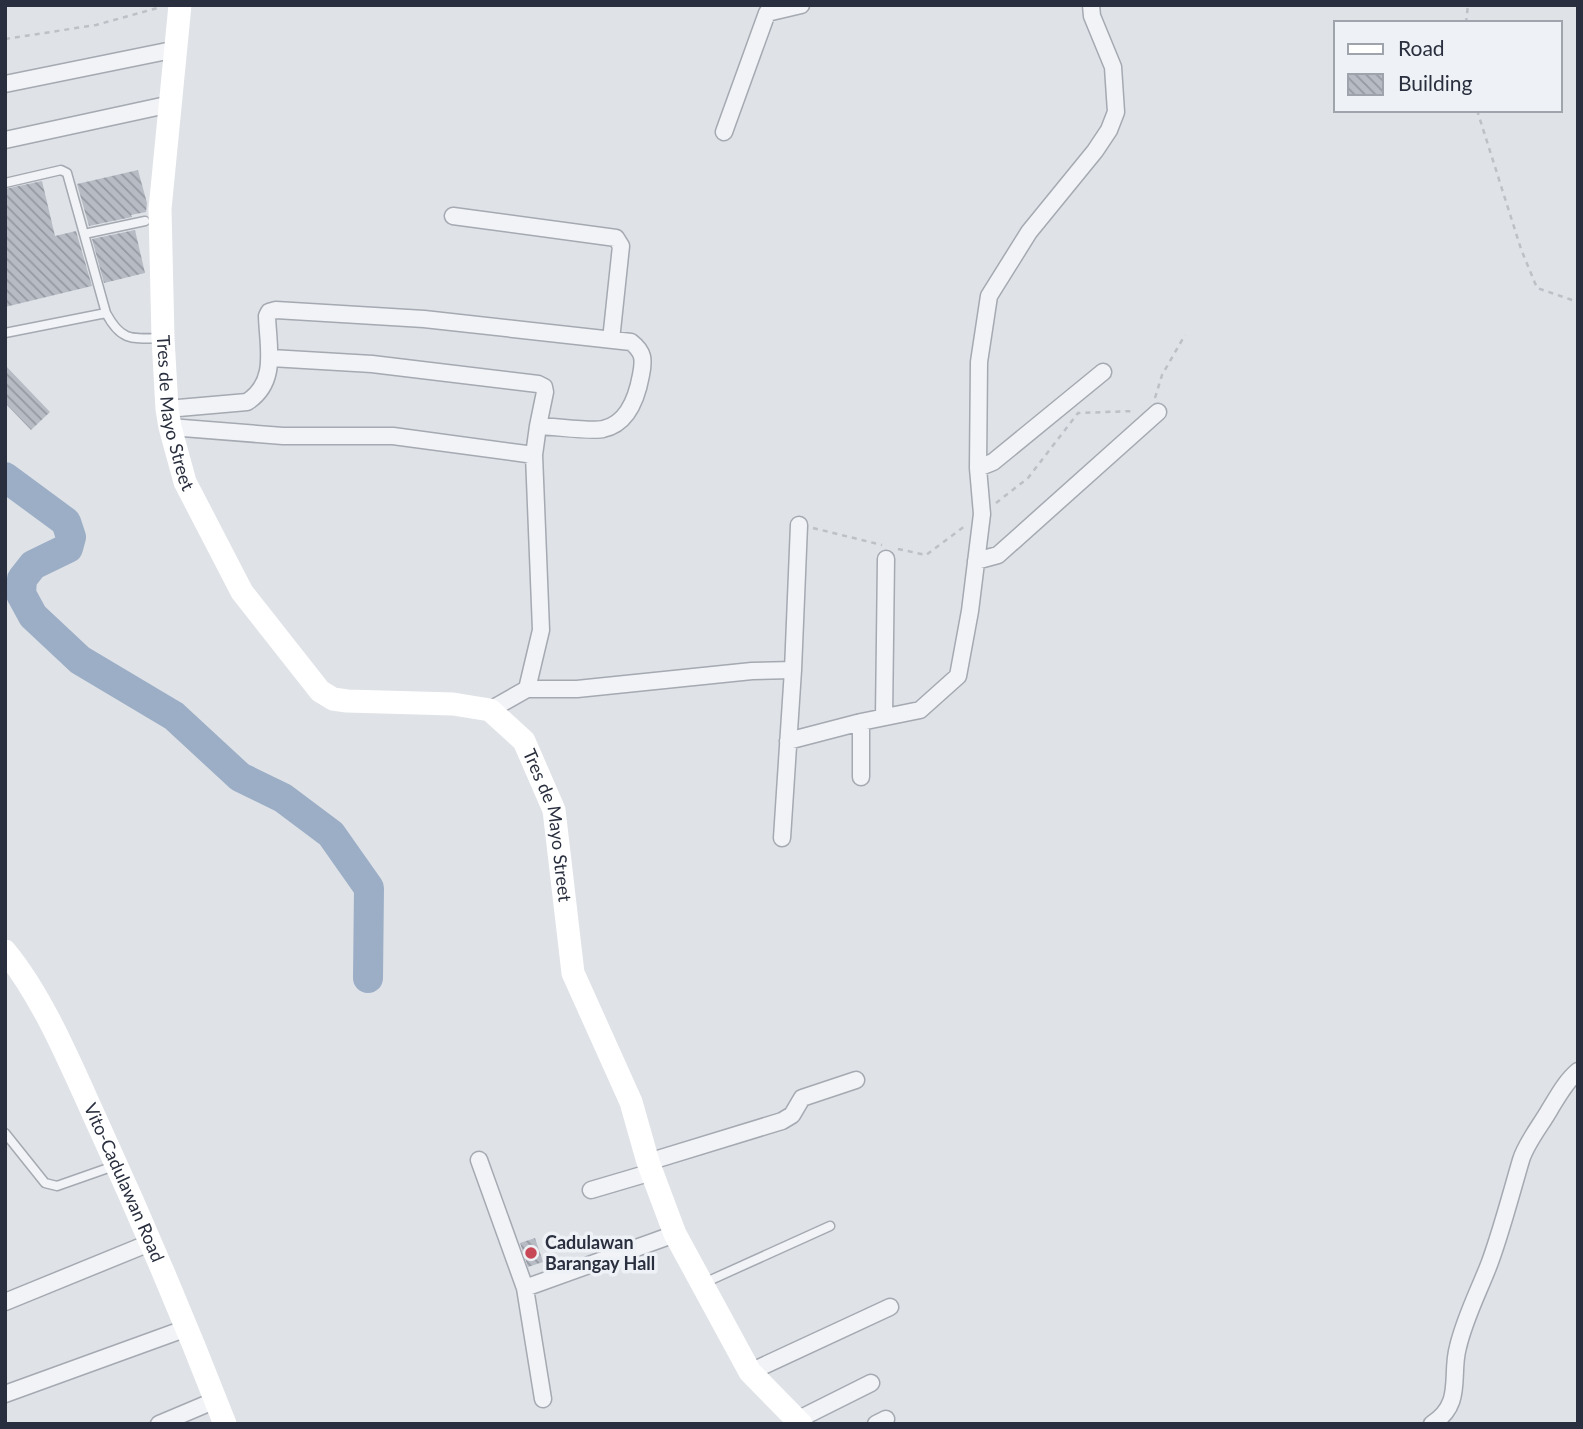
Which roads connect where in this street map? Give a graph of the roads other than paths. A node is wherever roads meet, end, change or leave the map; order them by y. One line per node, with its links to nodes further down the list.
1 (180, 5): 4 (street, Tres de Mayo Street)
2 (801, 5): 7 (street)
3 (1091, 5): 23 (street)
4 (177, 49): 5 (street); 6 (street, Tres de Mayo Street)
5 (5, 84)
6 (171, 104): 8 (street); 15 (street, Tres de Mayo Street)
7 (724, 132)
8 (5, 141)
9 (5, 183): 12 (lane)
10 (453, 216): 16 (street)
11 (145, 220): 12 (lane)
12 (84, 234): 13 (lane)
13 (106, 313): 14 (lane); 15 (lane)
14 (5, 333)
15 (163, 338): 20 (street, Tres de Mayo Street)
16 (611, 340): 17 (street); 21 (street)
17 (271, 358): 20 (street); 21 (street)
18 (1103, 372): 23 (street)
19 (1151, 409): 26 (street)
20 (169, 418): 22 (street); 29 (street, Tres de Mayo Street)
21 (538, 426): 22 (street)
22 (534, 454): 28 (street)
23 (978, 468): 26 (street)
24 (799, 525): 27 (street)
25 (886, 559): 30 (street)
26 (976, 561): 30 (street)
27 (793, 670): 28 (street); 32 (street)
28 (527, 689): 29 (street)
29 (490, 710): 41 (street, Tres de Mayo Street)
30 (884, 717): 31 (street)
31 (861, 722): 32 (street); 33 (street)
32 (788, 741): 34 (street)
33 (861, 777)
34 (782, 838)
35 (5, 951): 40 (street, Vito-Cadulawan Road)
36 (1578, 1070): 59 (street)
37 (856, 1080): 41 (street)
38 (5, 1133): 40 (lane)
39 (479, 1160): 47 (street)
40 (117, 1165): 45 (street, Vito-Cadulawan Road)
41 (650, 1167): 42 (street); 44 (street, Tres de Mayo Street)
42 (591, 1190)
43 (830, 1226): 46 (lane)
44 (675, 1234): 46 (street, Tres de Mayo Street); 47 (street)
45 (152, 1242): 48 (street); 50 (street, Vito-Cadulawan Road)
46 (701, 1284): 51 (street, Tres de Mayo Street)
47 (525, 1288): 54 (street)
48 (5, 1302)
49 (890, 1307): 51 (street)
50 (187, 1328): 53 (street); 55 (street, Vito-Cadulawan Road)
51 (750, 1372): 56 (street, Tres de Mayo Street)
52 (871, 1382): 56 (street)
53 (5, 1394)
54 (542, 1399)
55 (216, 1400): 57 (street); 58 (street, Vito-Cadulawan Road)
56 (799, 1422)
57 (159, 1424)
58 (225, 1424)
59 (1432, 1424)

